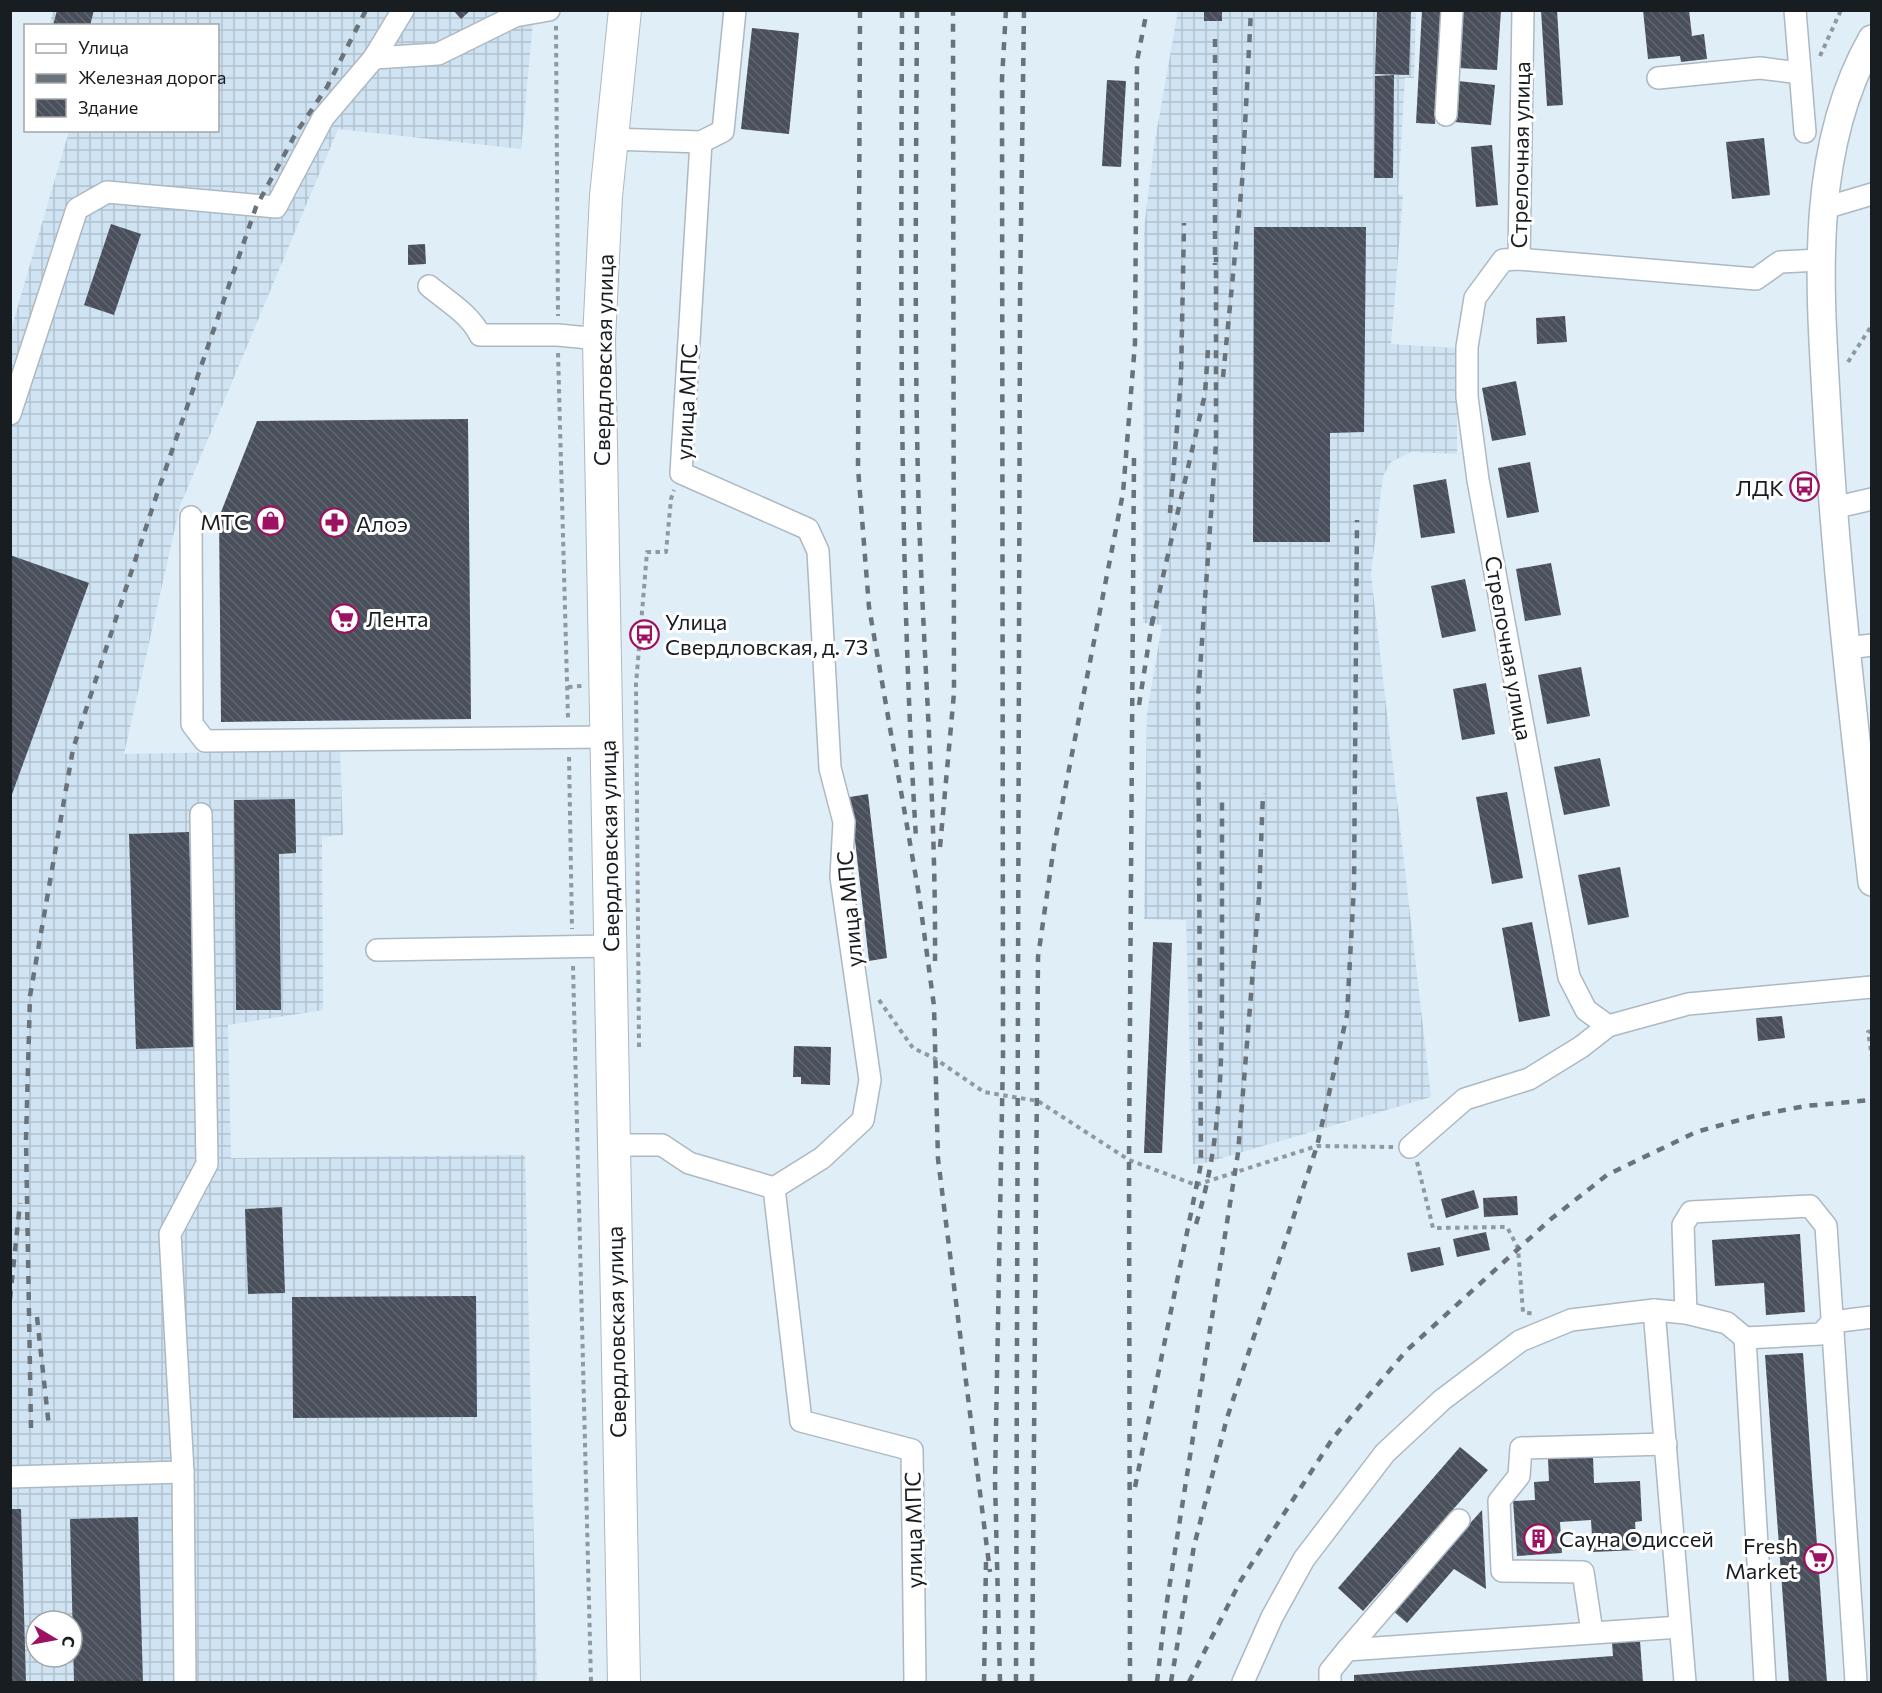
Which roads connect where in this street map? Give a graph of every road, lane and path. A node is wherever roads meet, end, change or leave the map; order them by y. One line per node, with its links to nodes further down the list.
1 (403, 10): 9 (street)
2 (625, 10): 14 (highway, Свердловская улица)
3 (735, 10): 15 (street)
4 (1452, 10): 12 (street)
5 (1522, 10): 18 (street, Стрелочная улица)
6 (1795, 10): 10 (street)
7 (553, 16): 9 (street); 21 (path)
8 (1872, 39): 17 (main road)
9 (374, 58): 23 (street)
10 (1800, 73): 11 (street); 13 (street)
11 (1658, 78)
12 (1446, 115)
13 (1805, 132)
14 (611, 139): 15 (street); 22 (highway, Свердловская улица)
15 (701, 142): 24 (street, улица МПС)
16 (1872, 195): 17 (street)
17 (1825, 208): 19 (main road)
18 (1519, 259): 19 (street); 42 (street, Стрелочная улица)
19 (1820, 260): 26 (main road)
20 (429, 286): 21 (street)
21 (558, 335): 22 (street); 31 (path)
22 (599, 339): 33 (highway, Свердловская улица)
23 (10, 414)
24 (681, 473): 28 (path); 40 (street, улица МПС)
25 (1872, 499): 26 (street)
26 (1833, 508): 29 (main road)
27 (191, 517): 33 (street)
28 (646, 569)
29 (1859, 647): 36 (main road)
30 (582, 686): 31 (path)
31 (568, 687): 32 (path)
32 (568, 721)
33 (607, 737): 38 (highway, Свердловская улица)
34 (569, 752): 37 (path)
35 (201, 814): 55 (street)
36 (1872, 882)
37 (572, 946): 38 (street); 39 (street); 62 (path)
38 (610, 946): 45 (highway, Свердловская улица)
39 (377, 950)
40 (854, 978): 46 (path); 47 (street, улица МПС)
41 (1872, 987): 42 (street)
42 (1608, 1026): 46 (street)
43 (1872, 1031): 44 (path)
44 (1872, 1057)
45 (612, 1144): 47 (street); 63 (highway, Свердловская улица)
46 (1410, 1147): 51 (path)
47 (774, 1188): 64 (street, улица МПС)
48 (1654, 1310): 49 (street); 51 (street); 54 (street)
49 (1686, 1313): 52 (street); 53 (street)
50 (1872, 1317): 52 (street)
51 (1571, 1320): 65 (street)
52 (1832, 1322): 53 (street); 69 (street)
53 (1745, 1338): 68 (street)
54 (1666, 1444): 58 (street); 59 (street)
55 (183, 1472): 56 (street); 61 (street)
56 (10, 1477)
57 (1459, 1520): 60 (street)
58 (1680, 1627): 59 (street); 67 (street)
59 (1592, 1632): 60 (street)
60 (1347, 1650): 66 (street)
61 (185, 1683)
62 (591, 1683)
63 (624, 1683)
64 (915, 1683)
65 (1244, 1683)
66 (1330, 1683)
67 (1685, 1683)
68 (1765, 1683)
69 (1856, 1683)

